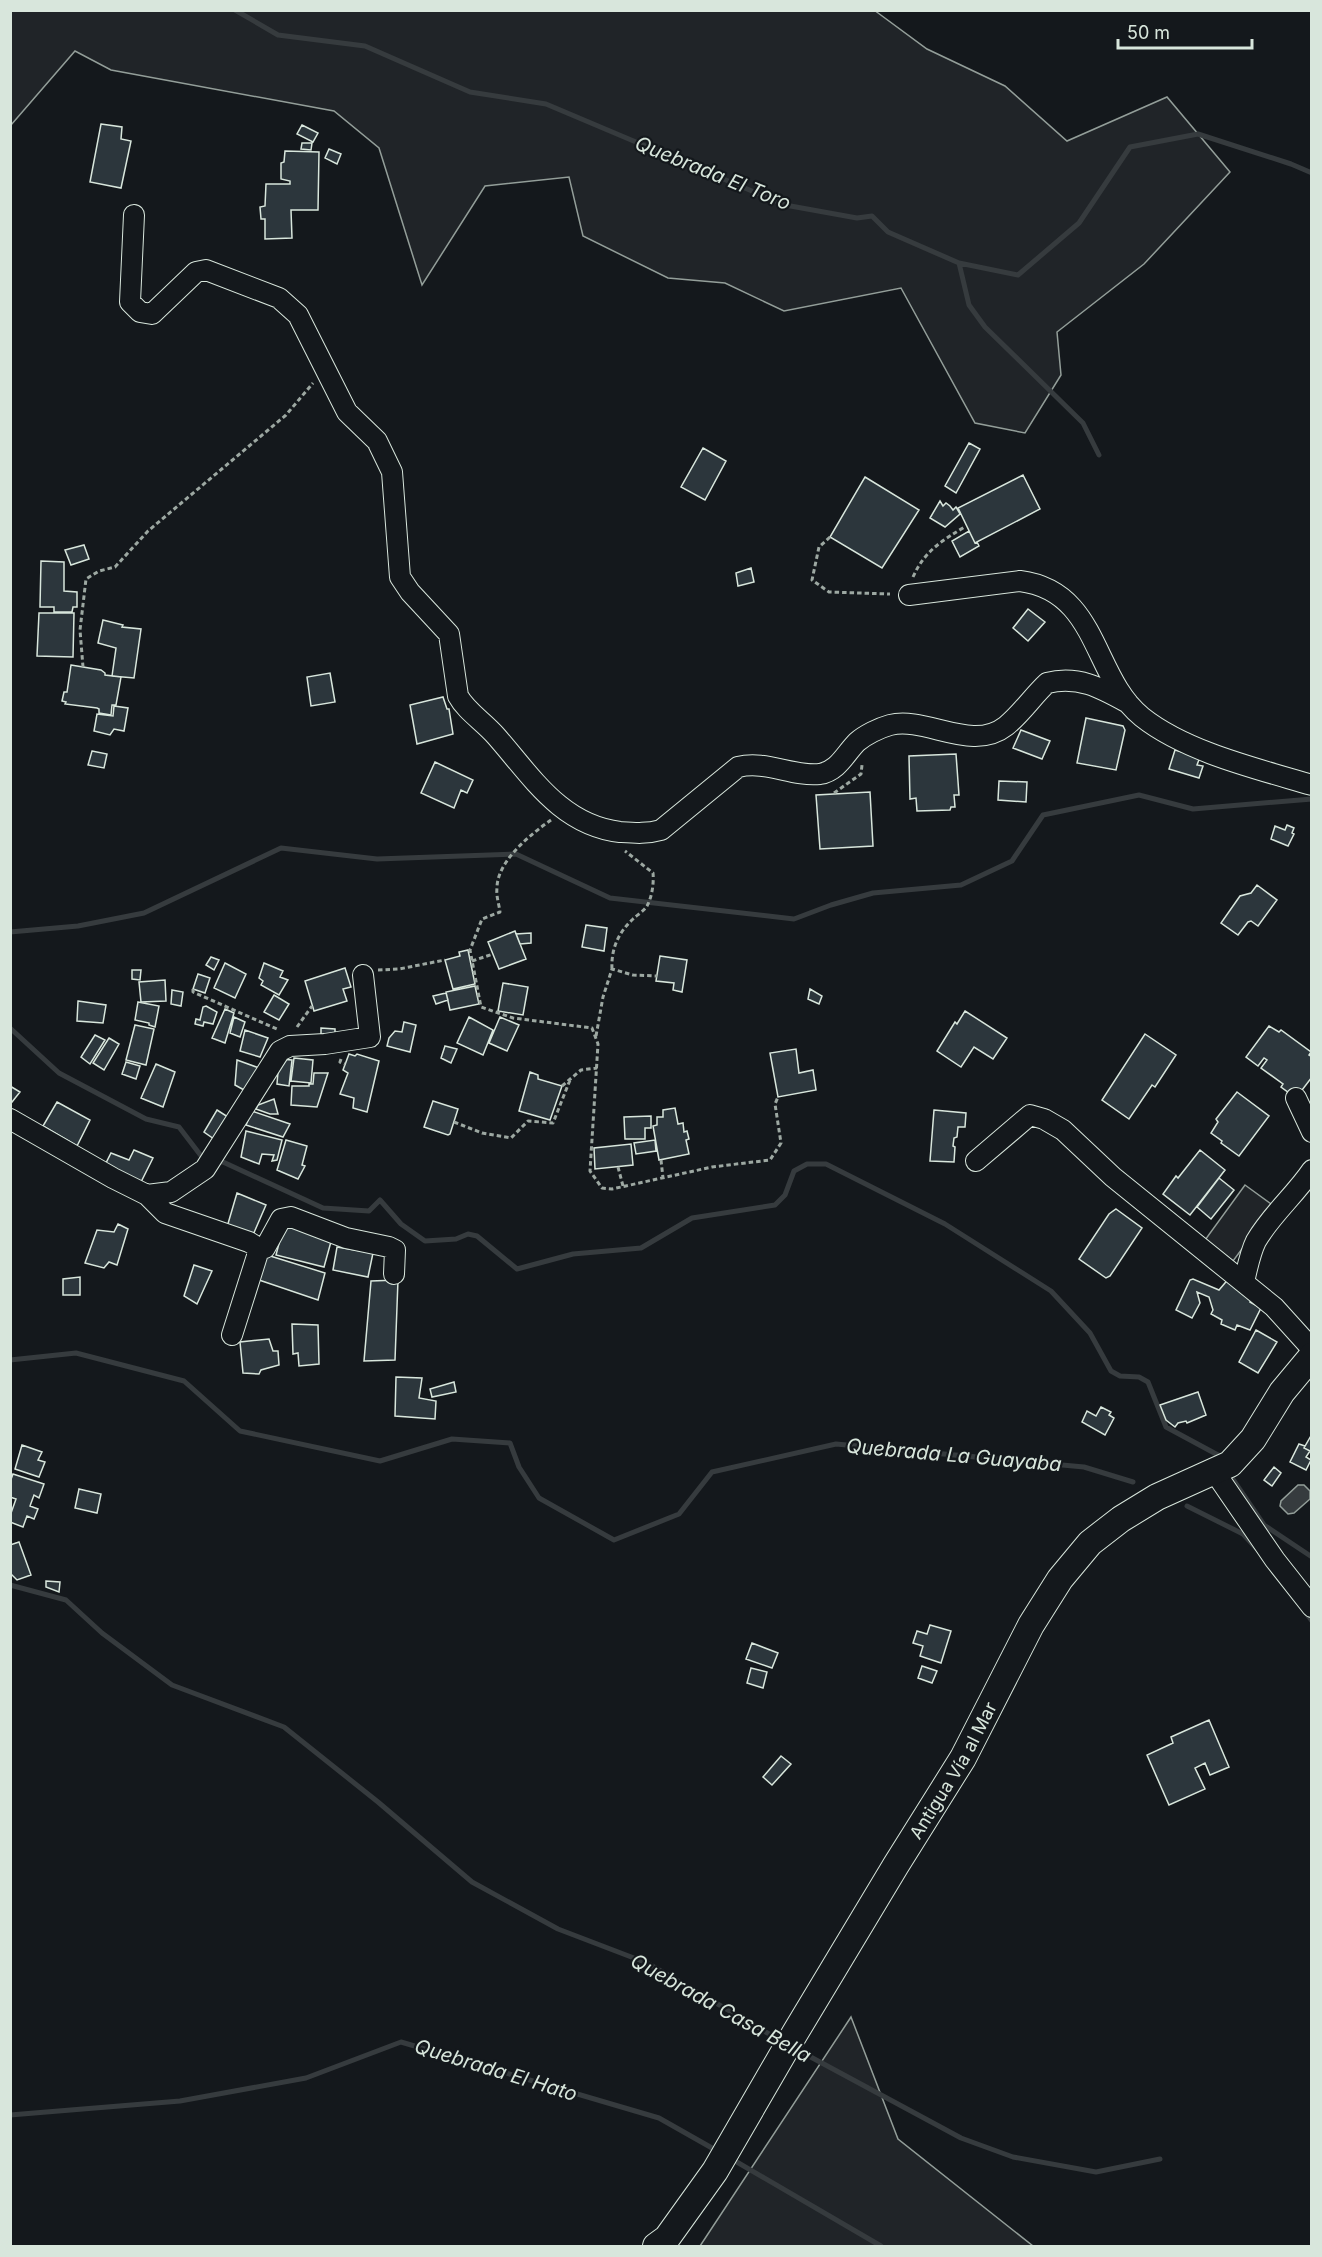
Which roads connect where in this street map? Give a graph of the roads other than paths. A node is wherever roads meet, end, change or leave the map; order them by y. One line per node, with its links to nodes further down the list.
1 (134, 215): 3 (street)
2 (909, 595): 3 (street)
3 (1128, 703): 4 (street)
4 (1311, 785)
5 (363, 975): 11 (street)
6 (1296, 1098): 8 (street)
7 (10, 1119): 11 (street)
8 (1311, 1132)
9 (976, 1161): 14 (street)
10 (1311, 1170): 14 (street)
11 (147, 1195): 12 (street)
12 (257, 1250): 13 (street); 15 (street)
13 (394, 1274)
14 (1244, 1282): 16 (street)
15 (232, 1335)
16 (1311, 1349)
17 (1311, 1356): 18 (main road, Antigua Vía al Mar)
18 (1214, 1471): 19 (street); 20 (main road, Antigua Vía al Mar)
19 (1311, 1606)
20 (656, 2247)

